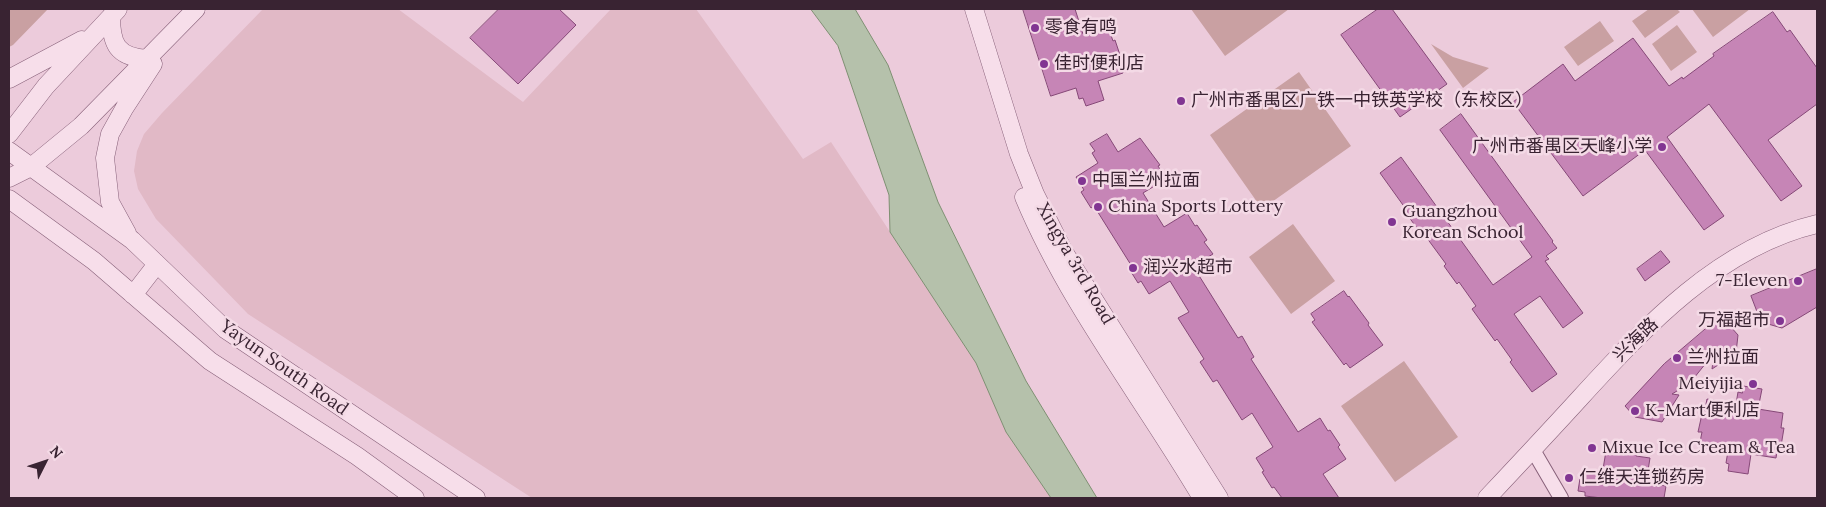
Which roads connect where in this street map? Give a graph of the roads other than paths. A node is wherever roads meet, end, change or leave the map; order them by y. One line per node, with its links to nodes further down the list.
1 (196, 9): 5 (street)
2 (962, 9): 21 (street, Xingya 3rd Road)
3 (974, 9): 22 (street, Xingya 3rd Road)
4 (114, 13): 6 (street); 7 (street)
5 (175, 30): 7 (street); 15 (street)
6 (94, 34): 8 (street); 9 (street)
7 (147, 59): 11 (street)
8 (9, 79)
9 (9, 134)
10 (9, 151): 11 (street, Yayun South Road)
11 (31, 168): 12 (street); 15 (street, Yayun South Road)
12 (9, 178)
13 (9, 199): 17 (street, Yayun South Road)
14 (1817, 224): 18 (street, 兴海路)
15 (132, 240): 16 (street, Yayun South Road)
16 (157, 264): 17 (street); 20 (street, Yayun South Road)
17 (133, 294): 19 (street, Yayun South Road)
18 (1533, 450): 23 (street, 兴海路); 24 (street)
19 (415, 498)
20 (476, 498)
21 (1202, 498)
22 (1219, 498)
23 (1487, 498)
24 (1561, 498)

